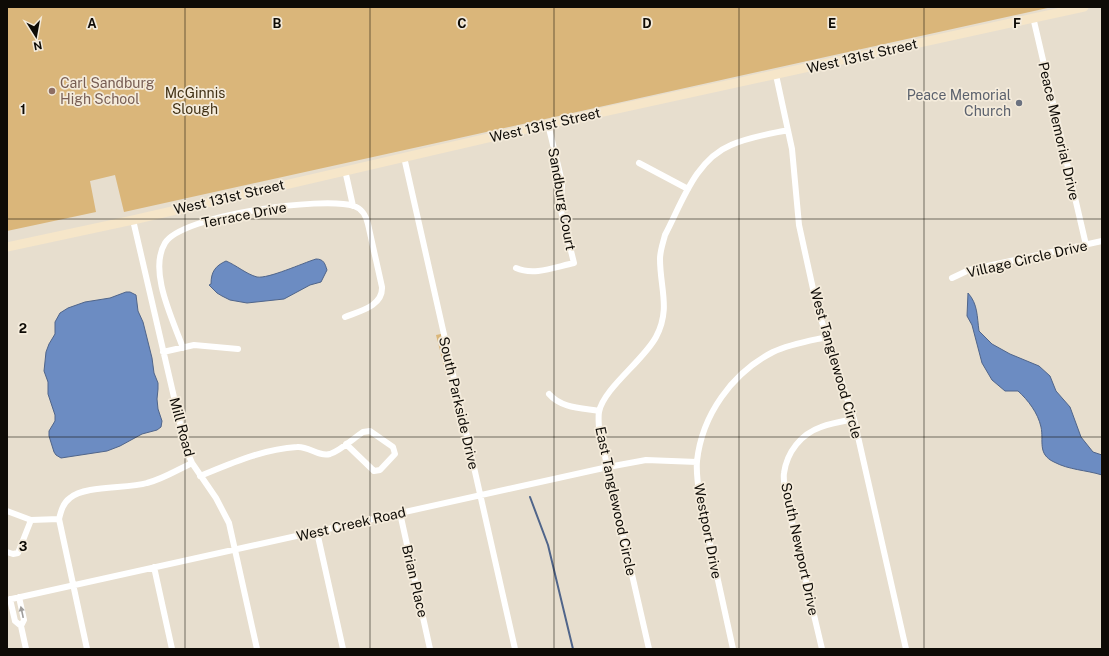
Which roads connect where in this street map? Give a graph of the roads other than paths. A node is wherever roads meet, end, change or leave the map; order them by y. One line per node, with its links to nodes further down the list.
1 (1084, 7): 2 (street, West 131st Street)
2 (1033, 18): 3 (street, West 131st Street); 13 (street, Peace Memorial Drive)
3 (776, 75): 4 (street, West 131st Street); 5 (street, West Tanglewood Circle)
4 (548, 124): 6 (street, West 131st Street); 15 (street, Sandburg Court)
5 (788, 130): 9 (street, East Tanglewood Circle); 18 (street, West Tanglewood Circle)
6 (404, 157): 8 (street, West 131st Street); 30 (street, South Parkside Drive)
7 (639, 163): 9 (street)
8 (345, 170): 10 (street); 11 (street, West 131st Street)
9 (688, 189): 23 (street, East Tanglewood Circle)
10 (353, 206): 17 (street); 19 (street, Terrace Drive)
11 (133, 220): 14 (street, West 131st Street); 21 (street, Mill Road)
12 (1102, 241): 13 (street, Village Circle Drive)
13 (1086, 245): 16 (street, Village Circle Drive)
14 (7, 247)
15 (516, 268)
16 (952, 278)
17 (345, 317)
18 (826, 336): 24 (street, West Tanglewood Circle); 26 (street, Westport Drive)
19 (183, 348): 20 (street); 21 (street)
20 (238, 350)
21 (163, 352): 27 (street, Mill Road)
22 (549, 394): 23 (street)
23 (599, 411): 28 (street, East Tanglewood Circle)
24 (854, 418): 52 (street, South Newport Drive); 53 (street, West Tanglewood Circle)
25 (346, 444): 25 (street); 29 (street)
26 (697, 462): 28 (street, West Creek Road); 51 (street, Westport Drive)
27 (192, 463): 29 (street, Mill Road); 33 (street)
28 (608, 467): 30 (street, West Creek Road); 50 (street, East Tanglewood Circle)
29 (200, 476): 36 (street, Mill Road)
30 (480, 496): 32 (street, West Creek Road); 49 (street, South Parkside Drive)
31 (7, 511): 34 (street)
32 (400, 513): 35 (street, West Creek Road); 48 (street, Brian Place)
33 (59, 519): 34 (street); 39 (street)
34 (31, 520): 37 (street)
35 (317, 532): 36 (street, West Creek Road); 47 (street)
36 (235, 550): 38 (street, West Creek Road); 46 (street, Mill Road)
37 (7, 552)
38 (154, 567): 39 (street, West Creek Road); 45 (street)
39 (73, 585): 40 (street, West Creek Road); 44 (street)
40 (19, 597): 41 (street, West Creek Road); 42 (street, one-way to 40)
41 (8, 600): 42 (street)
42 (21, 626): 43 (street)
43 (26, 649)
44 (87, 649)
45 (172, 649)
46 (257, 649)
47 (343, 649)
48 (430, 649)
49 (515, 649)
50 (649, 649)
51 (733, 649)
52 (822, 649)
53 (906, 649)

